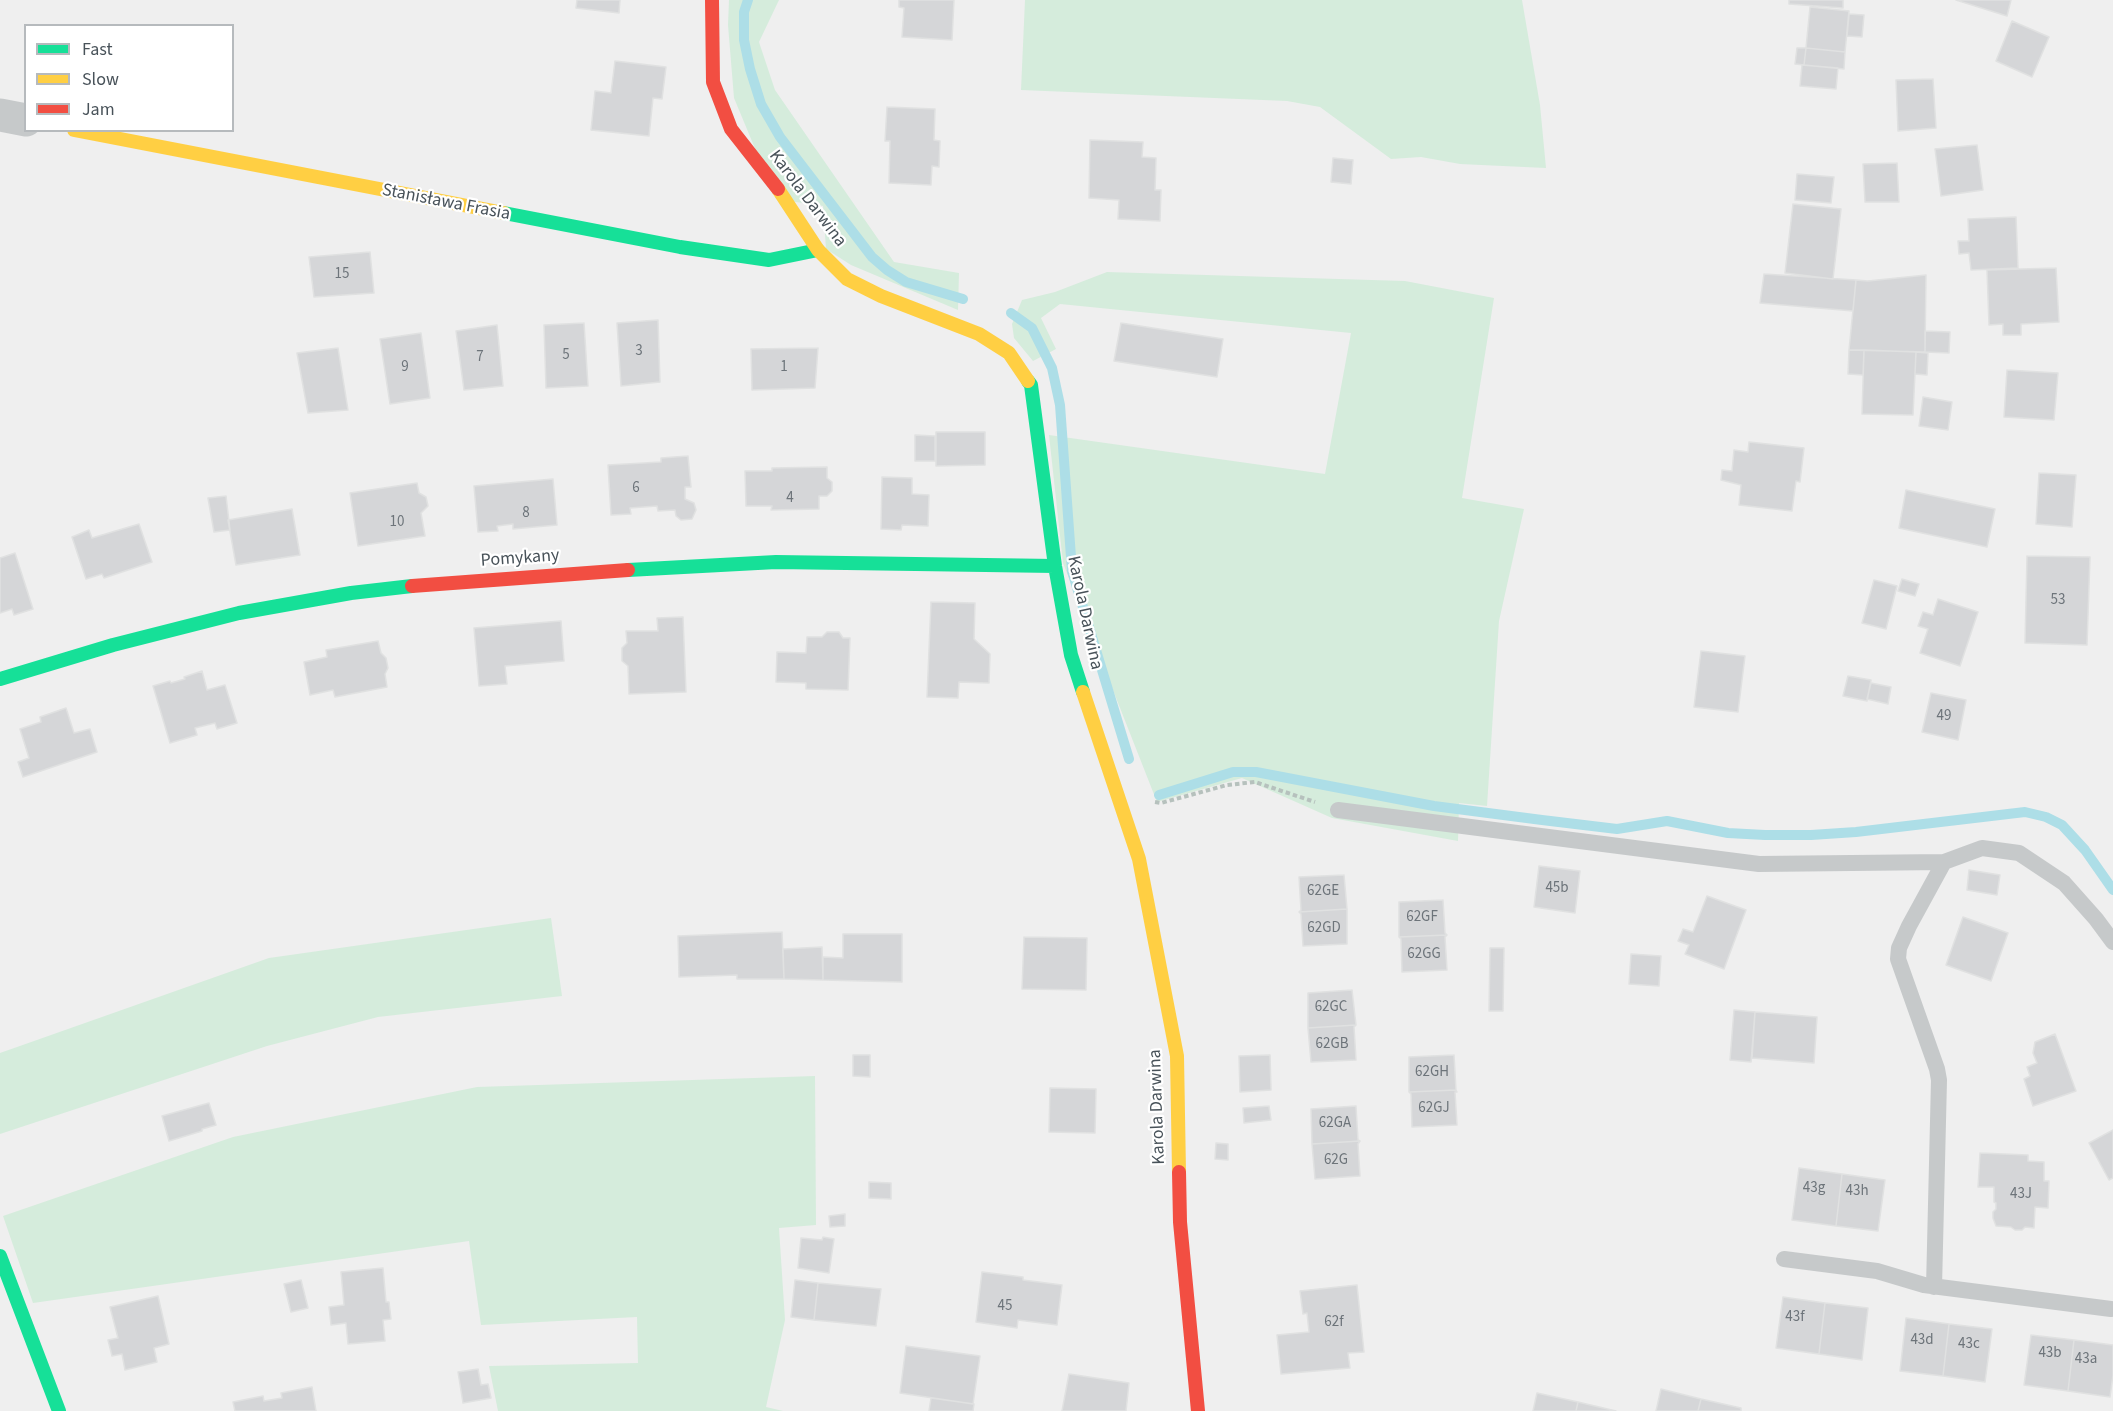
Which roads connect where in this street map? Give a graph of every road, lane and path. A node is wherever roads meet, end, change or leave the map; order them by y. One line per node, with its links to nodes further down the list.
1 (712, 0): 5 (street, Karola Darwina)
2 (0, 115): 3 (street)
3 (24, 120)
4 (84, 132): 5 (street, Stanisława Frasia)
5 (818, 250): 6 (street, Karola Darwina)
6 (1055, 566): 7 (street, Pomykany); 17 (street, Karola Darwina)
7 (0, 680)
8 (1153, 802): 9 (path)
9 (1338, 810): 10 (lane)
10 (1944, 862): 11 (lane); 14 (lane)
11 (2113, 942)
12 (0, 1256): 16 (street)
13 (1784, 1259): 14 (lane)
14 (1934, 1287): 15 (lane)
15 (2110, 1309)
16 (59, 1411)
17 (1198, 1411)

